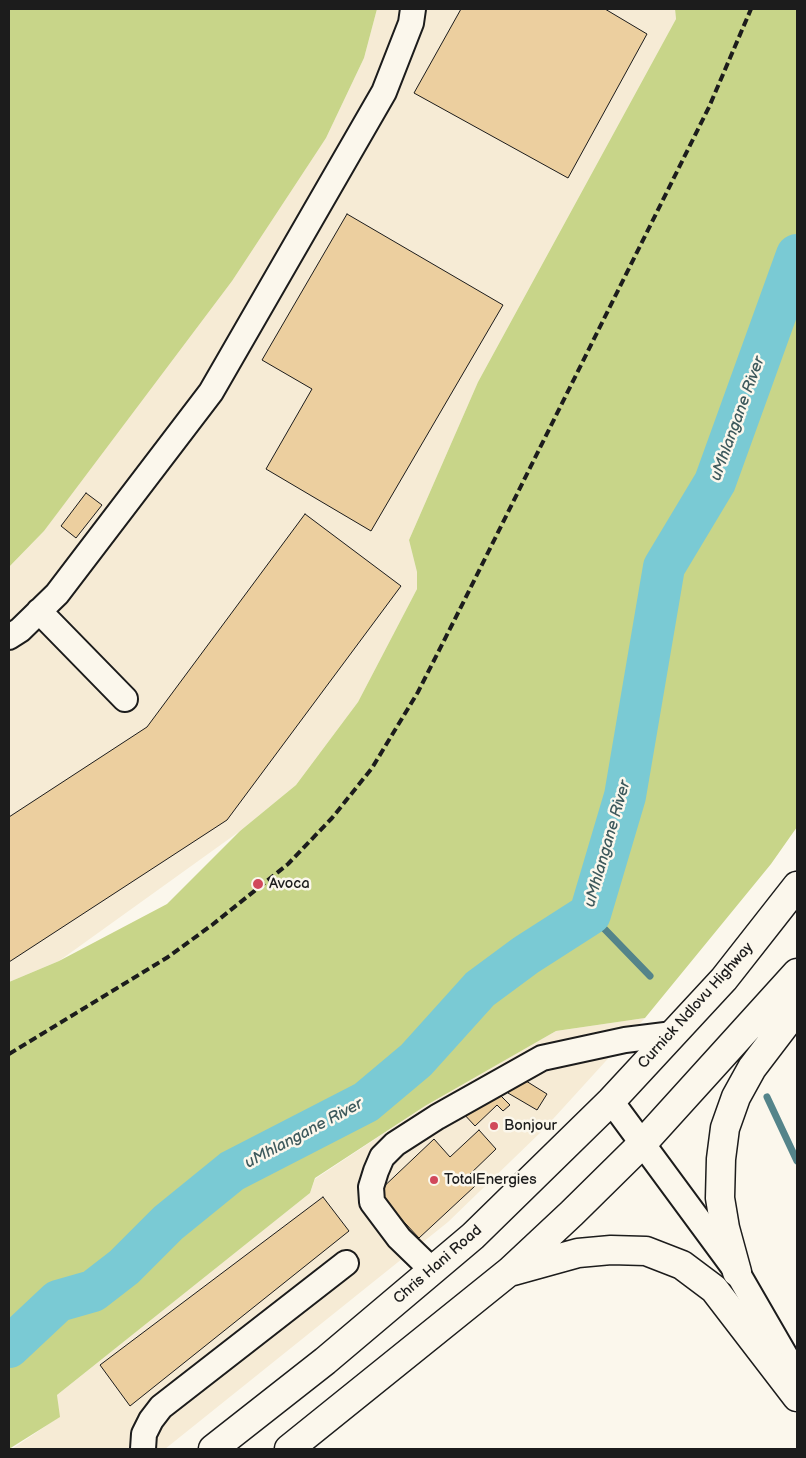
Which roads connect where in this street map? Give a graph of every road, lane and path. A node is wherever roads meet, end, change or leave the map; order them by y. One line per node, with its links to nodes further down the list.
1 (413, 9): 2 (street)
2 (40, 611): 3 (street); 4 (street)
3 (9, 637)
4 (125, 698)
5 (797, 886): 8 (main road, Curnick Ndlovu Highway)
6 (797, 973): 10 (main road)
7 (797, 1009): 14 (main road)
8 (673, 1034): 9 (main road, Curnick Ndlovu Highway); 12 (street)
9 (611, 1101): 10 (street); 12 (main road, Chris Hani Road)
10 (642, 1144): 13 (main road); 14 (street)
11 (346, 1263): 17 (street)
12 (433, 1271): 18 (main road, Chris Hani Road)
13 (510, 1271): 16 (main road); 19 (main road)
14 (737, 1272): 15 (street)
15 (797, 1376)
16 (797, 1397)
17 (143, 1449)
18 (213, 1449)
19 (289, 1449)

